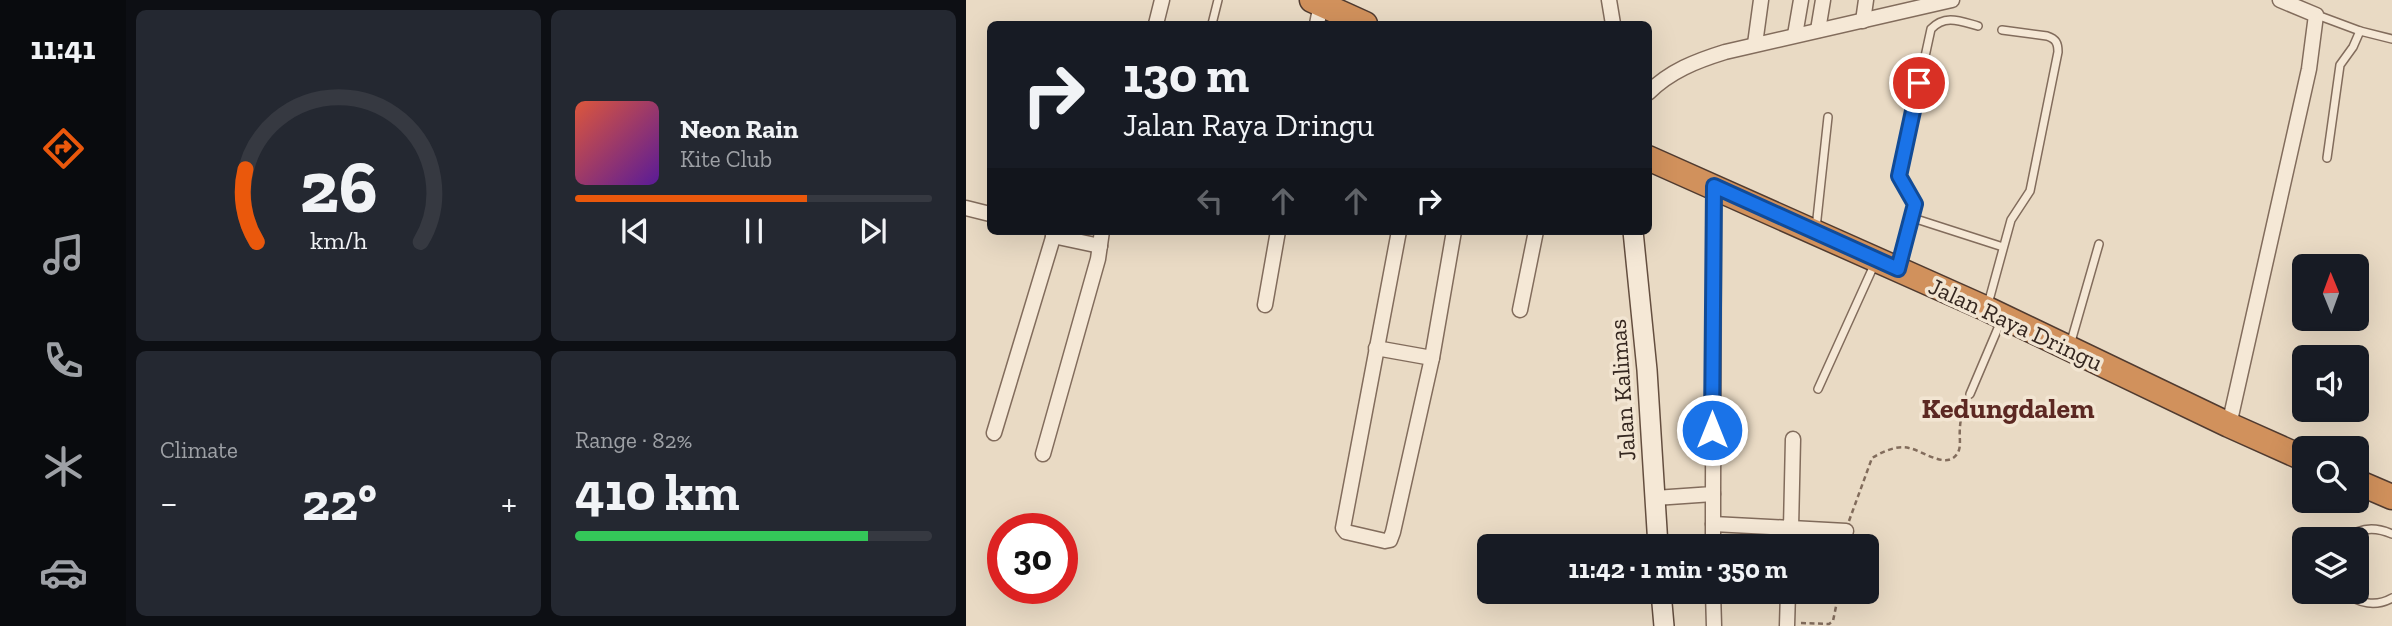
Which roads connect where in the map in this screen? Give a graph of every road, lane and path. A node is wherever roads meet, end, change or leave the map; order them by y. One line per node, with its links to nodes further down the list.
1 (1162, 0): 14 (street)
2 (1218, 0): 15 (lane)
3 (1609, 0): 17 (street)
4 (1761, 0): 24 (street)
5 (1801, 0): 22 (street)
6 (1824, 0): 19 (street)
7 (1867, 0): 13 (street)
8 (1952, 0): 13 (street)
9 (2280, 0): 10 (street)
10 (2301, 4): 12 (street)
11 (1317, 10): 16 (highway)
12 (2316, 15): 21 (lane); 54 (street)
13 (1863, 20): 19 (street)
14 (1157, 21)
15 (1213, 21)
16 (1355, 21)
17 (1612, 21)
18 (1978, 26): 32 (lane)
19 (1818, 30): 22 (street)
20 (2002, 30): 44 (lane)
21 (2360, 31): 23 (lane); 27 (lane)
22 (1795, 35): 24 (street)
23 (2392, 39)
24 (1755, 44): 25 (street)
25 (1652, 90)
26 (1828, 117): 33 (lane)
27 (2327, 158)
28 (1652, 160): 29 (highway, Jalan Raya Dringu)
29 (1714, 186): 33 (highway, Jalan Raya Dringu); 60 (street)
30 (966, 208): 31 (street)
31 (987, 213)
32 (1913, 218): 44 (lane); 45 (lane)
33 (1815, 232): 45 (highway, Jalan Raya Dringu)
34 (1054, 235): 55 (street)
35 (1058, 235): 43 (street)
36 (1101, 235): 43 (street)
37 (1277, 235): 46 (street)
38 (1398, 235): 49 (street)
39 (1453, 235): 51 (street)
40 (1535, 235): 47 (street)
41 (1633, 235): 62 (street, Jalan Kalimas)
42 (2099, 244): 50 (lane)
43 (1100, 246): 58 (street)
44 (2003, 247): 48 (lane)
45 (1887, 264): 48 (highway, Jalan Raya Dringu); 52 (lane)
46 (1265, 305)
47 (1520, 310)
48 (1995, 313): 50 (highway, Jalan Raya Dringu); 53 (lane)
49 (1376, 348): 51 (street); 51 (street)
50 (2069, 349): 54 (highway, Jalan Raya Dringu)
51 (1432, 358)
52 (1818, 389)
53 (1970, 394): 66 (path)
54 (2229, 425): 57 (highway, Jalan Raya Dringu)
55 (994, 433)
56 (1793, 439): 64 (street)
57 (2292, 453)
58 (1043, 454)
59 (2369, 487): 61 (highway)
60 (1713, 494): 62 (street); 63 (street)
61 (2392, 497)
62 (1655, 498): 68 (street, Jalan Kalimas)
63 (1713, 524): 64 (street); 69 (street)
64 (1791, 528): 66 (street); 70 (street)
65 (2369, 529): 67 (lane)
66 (1846, 531)
67 (2392, 532)
68 (1657, 534)
69 (1713, 534)
70 (1791, 534)
71 (2392, 598): 72 (lane)
72 (2369, 603)
73 (1662, 604): 78 (street)
74 (1713, 604): 79 (street)
75 (1788, 604): 77 (street)
76 (1837, 604): 77 (path)
77 (1787, 624)
78 (1664, 626)
79 (1714, 626)

